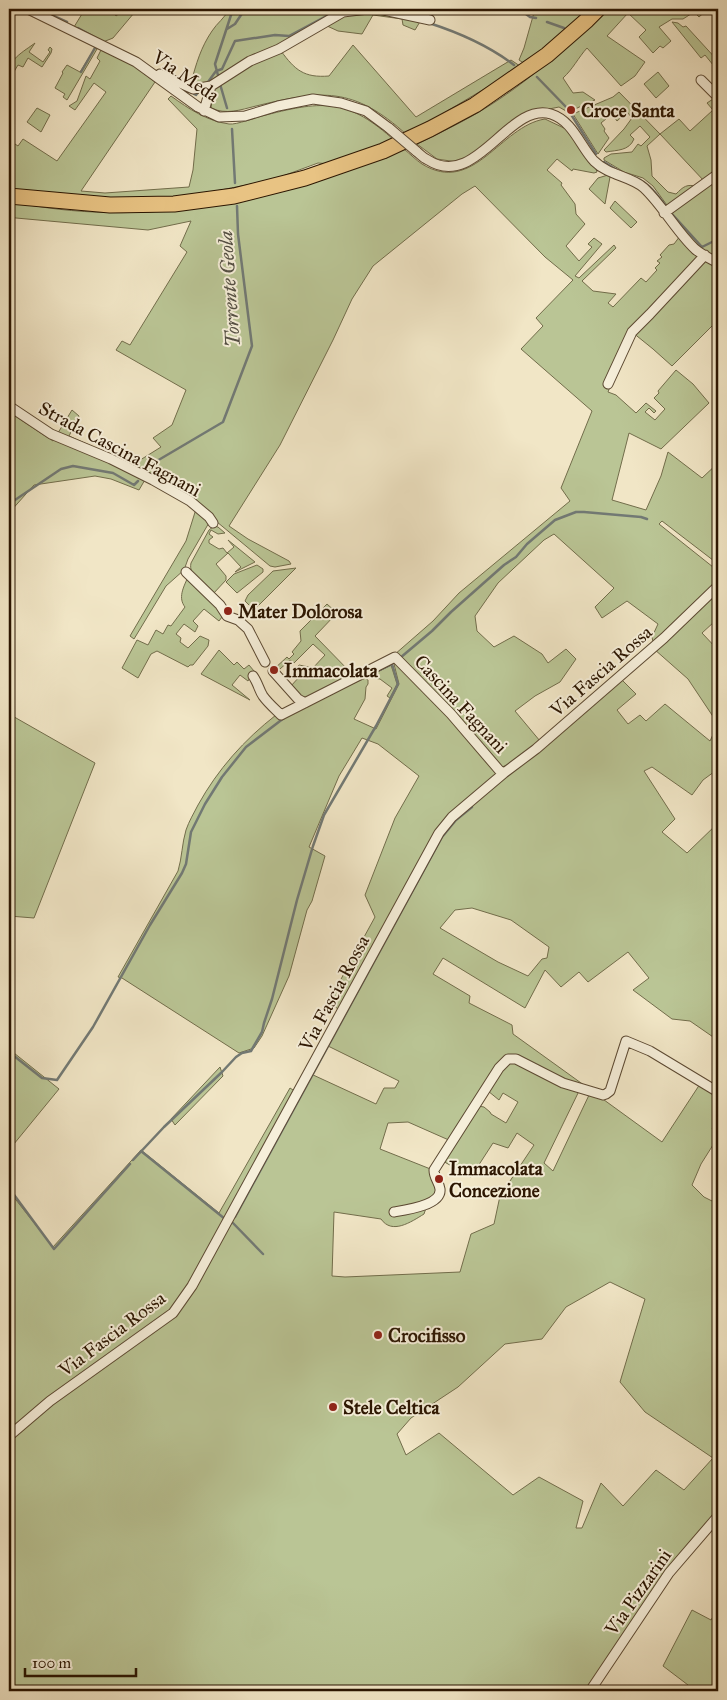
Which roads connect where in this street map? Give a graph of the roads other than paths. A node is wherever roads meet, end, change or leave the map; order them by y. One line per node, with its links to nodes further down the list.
1 (28, 9): 6 (street, Via Meda)
2 (368, 9): 8 (street)
3 (379, 9): 5 (street)
4 (598, 9): 12 (highway)
5 (430, 20)
6 (148, 70): 8 (street); 10 (street, Via Meda)
7 (701, 80): 9 (street)
8 (216, 82): 10 (street)
9 (718, 97)
10 (204, 111): 13 (street, Via Meda, bridge)
11 (718, 174): 13 (street)
12 (9, 196)
13 (664, 213): 14 (street, Via Meda)
14 (705, 255): 15 (street, Via Meda); 16 (street)
15 (718, 263)
16 (608, 384)
17 (9, 406): 18 (street, Strada Cascina Fagnani)
18 (213, 522)
19 (186, 572): 21 (street)
20 (718, 586): 25 (street, Via Fascia Rossa)
21 (265, 662)
22 (273, 671): 24 (street)
23 (253, 676): 24 (street)
24 (306, 703): 25 (street, Cascina Fagnani)
25 (504, 772): 28 (street, Via Fascia Rossa)
26 (718, 1092): 27 (street)
27 (394, 1212)
28 (9, 1436)
29 (718, 1516): 30 (street, Via Pizzarini)
30 (590, 1691)

